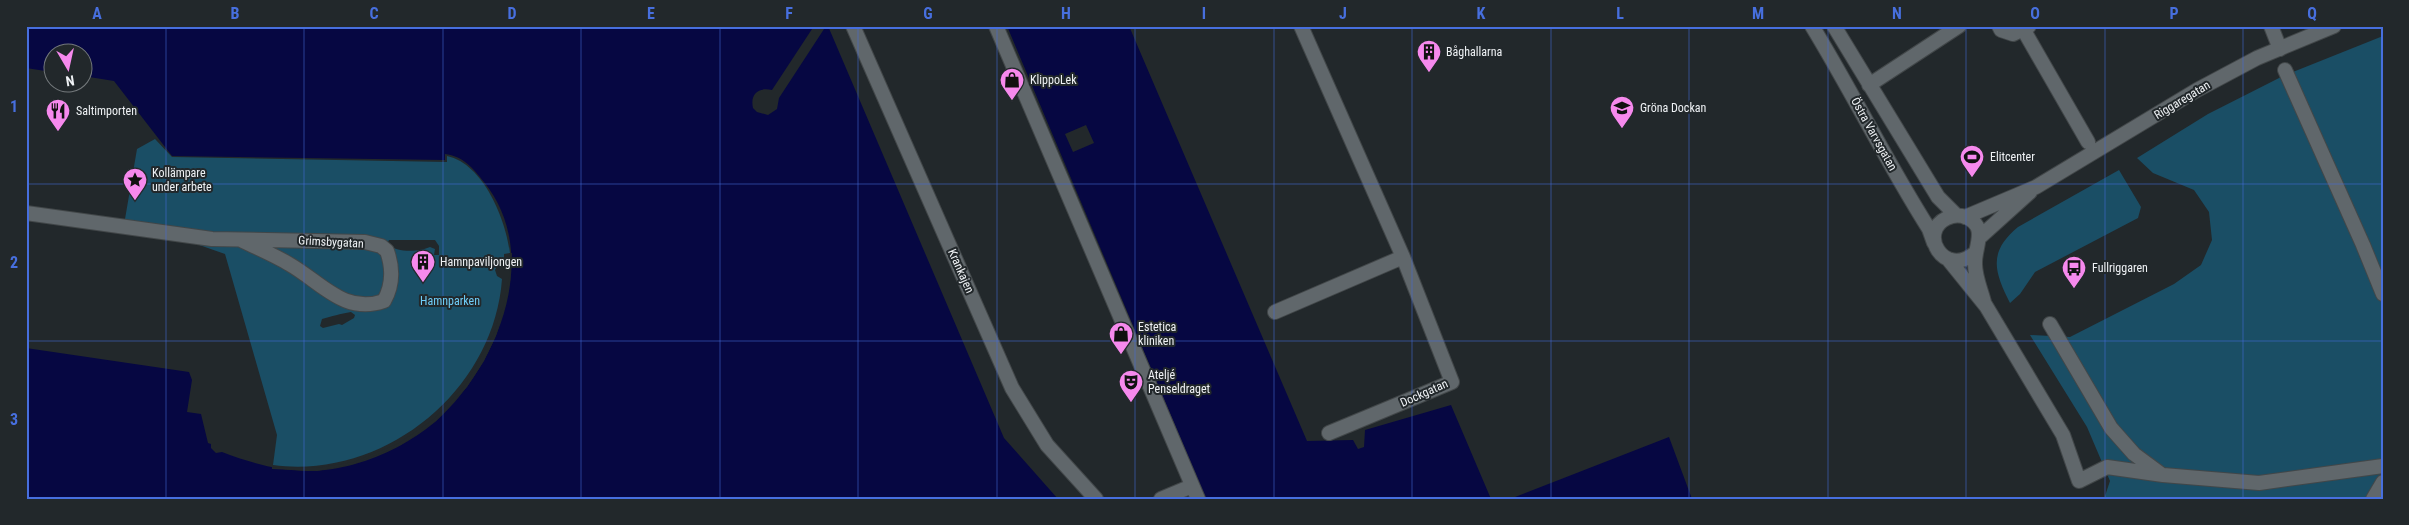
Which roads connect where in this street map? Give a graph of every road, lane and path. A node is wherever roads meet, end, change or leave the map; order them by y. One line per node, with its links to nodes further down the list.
1 (853, 26): 33 (street, Krankajen)
2 (996, 26): 32 (street)
3 (1301, 26): 22 (street, Dockgatan)
4 (1812, 26): 20 (street, Östra Varvsgatan)
5 (1834, 26): 13 (street, Östra Varvsgatan)
6 (1959, 26): 13 (street)
7 (1999, 26): 10 (street)
8 (2271, 26): 11 (street)
9 (2334, 26): 11 (street, Riggaregatan)
10 (2026, 28): 14 (street)
11 (2280, 48): 15 (street, Riggaregatan)
12 (2285, 70): 24 (street)
13 (1869, 85): 17 (street, Östra Varvsgatan)
14 (2088, 142)
15 (2036, 186): 17 (street, Riggaregatan); 18 (street, Riggaregatan)
16 (26, 213): 19 (street, Grimsbygatan)
17 (1960, 216): 18 (street); 20 (street)
18 (1980, 237): 21 (street)
19 (241, 240): 19 (street, Grimsbygatan)
20 (1934, 243): 23 (street)
21 (1975, 253): 23 (street); 25 (street)
22 (1403, 257): 26 (street); 28 (street, Dockgatan)
23 (1948, 259): 25 (street)
24 (2383, 294)
25 (1986, 306): 30 (street)
26 (1274, 312)
27 (2050, 324): 30 (street)
28 (1329, 433)
29 (2383, 466): 30 (street)
30 (2163, 475)
31 (2383, 482): 36 (street)
32 (1192, 486): 34 (street); 35 (street)
33 (1096, 499)
34 (1161, 499)
35 (1198, 499)
36 (2374, 499)

